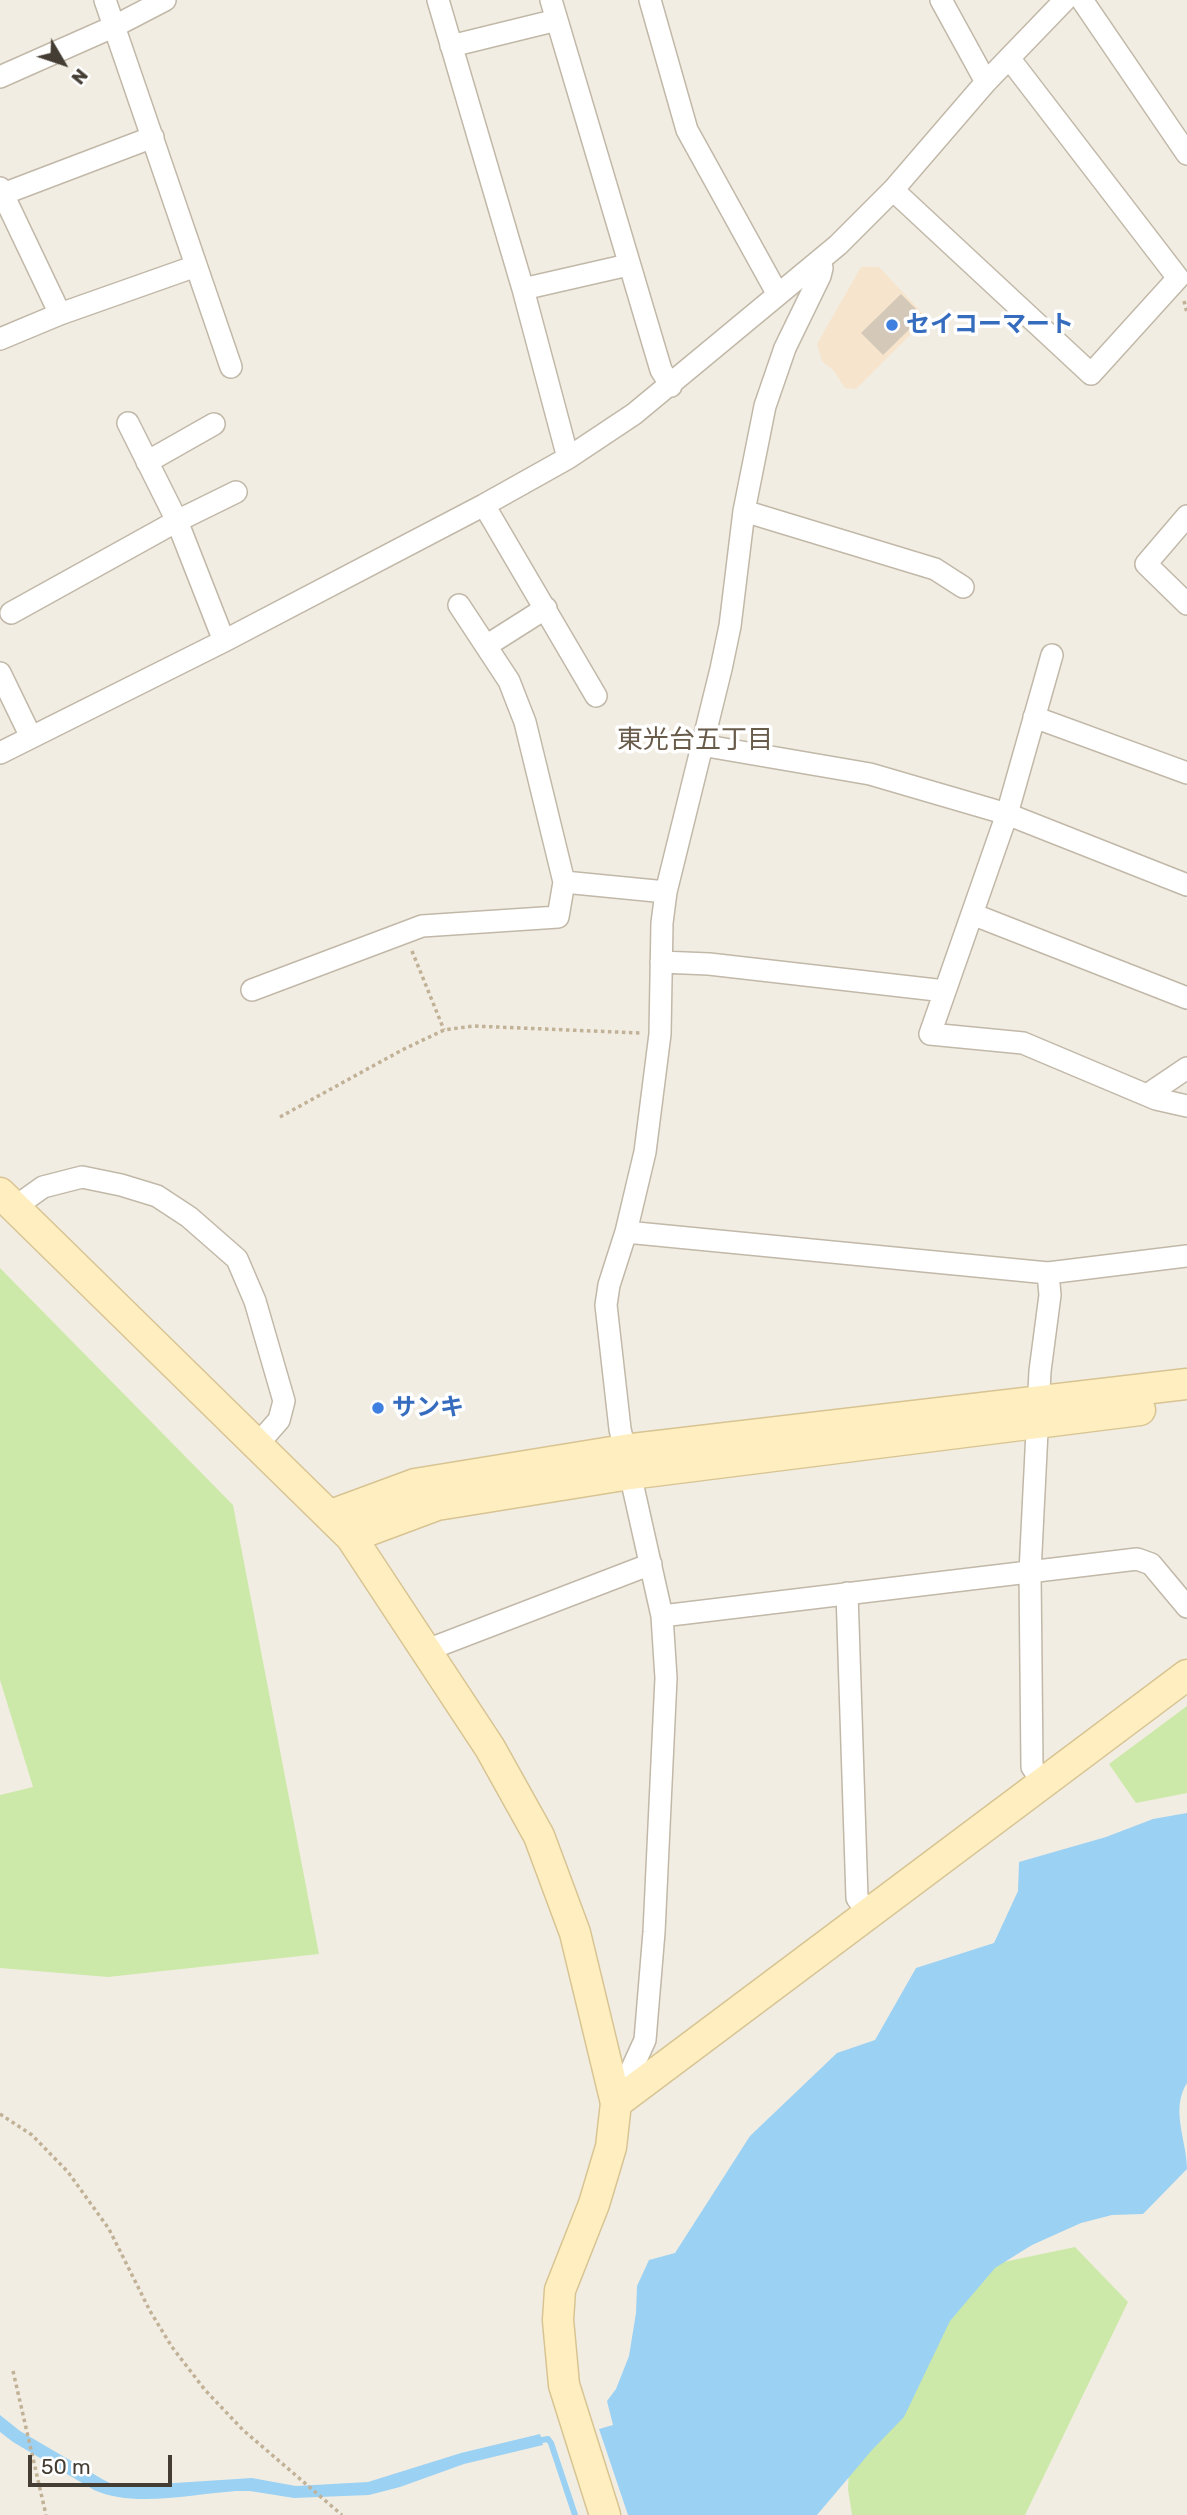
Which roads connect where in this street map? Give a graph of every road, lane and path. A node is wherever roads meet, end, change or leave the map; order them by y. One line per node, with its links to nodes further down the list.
1 (105, 0): 9 (street)
2 (165, 0): 9 (street)
3 (438, 0): 10 (street)
4 (650, 0): 22 (street)
5 (941, 0): 13 (street)
6 (1065, 0): 11 (street)
7 (1082, 0): 15 (street)
8 (554, 10): 10 (street); 19 (street)
9 (115, 26): 12 (street); 14 (street)
10 (452, 46): 21 (street)
11 (1009, 58): 13 (street); 16 (street)
12 (0, 77)
13 (986, 82): 16 (street)
14 (153, 137): 17 (street); 20 (street)
15 (1187, 154)
16 (893, 190): 18 (street)
17 (1, 191): 23 (street)
18 (820, 260): 22 (street); 33 (street)
19 (628, 265): 21 (street); 26 (street)
20 (196, 266): 23 (street); 25 (street)
21 (523, 289): 29 (street)
22 (777, 293): 26 (street)
23 (60, 314): 24 (street)
24 (0, 339)
25 (230, 367)
26 (671, 386): 29 (street)
27 (128, 423): 30 (street)
28 (214, 424): 30 (street)
29 (568, 458): 32 (street)
30 (147, 461): 35 (street)
31 (236, 492): 35 (street)
32 (484, 505): 39 (street); 41 (street)
33 (744, 511): 36 (street); 48 (street)
34 (1187, 516): 37 (street)
35 (177, 521): 40 (street); 41 (street)
36 (964, 587)
37 (1187, 604)
38 (459, 605): 42 (street)
39 (546, 608): 42 (street); 45 (street)
40 (10, 613)
41 (224, 641): 47 (street)
42 (486, 646): 52 (street)
43 (1052, 655): 46 (street)
44 (0, 673): 47 (street)
45 (596, 696)
46 (1034, 717): 50 (street); 51 (street)
47 (31, 737): 49 (street)
48 (701, 746): 51 (street); 54 (street)
49 (0, 753)
50 (1187, 773)
51 (1007, 814): 53 (street); 55 (street)
52 (564, 882): 54 (street); 56 (street)
53 (1187, 885)
54 (666, 892): 57 (street)
55 (972, 914): 59 (street); 60 (street)
56 (405, 933): 58 (street); 61 (path)
57 (661, 962): 59 (street); 62 (street)
58 (252, 990)
59 (945, 991): 64 (street)
60 (1187, 998)
61 (444, 1030): 62 (path); 66 (path)
62 (660, 1034): 68 (street)
63 (1187, 1068): 64 (street)
64 (1147, 1095): 65 (street)
65 (1187, 1106)
66 (280, 1116)
67 (7, 1200): 74 (street); 74 (street)
68 (626, 1232): 70 (street); 75 (street)
69 (1187, 1256): 70 (street)
70 (1048, 1273): 73 (street)
71 (1187, 1384): 73 (street)
72 (1187, 1405): 73 (street)
73 (1039, 1411): 75 (street); 79 (street)
74 (257, 1444): 76 (street)
75 (627, 1462): 76 (street); 77 (street); 78 (street)
76 (331, 1515): 77 (street)
77 (351, 1537): 83 (street)
78 (651, 1564): 82 (street); 83 (street)
79 (1030, 1572): 80 (street); 81 (street); 85 (street)
80 (847, 1593): 82 (street); 86 (street)
81 (1187, 1606)
82 (662, 1616): 87 (street)
83 (427, 1650): 87 (street)
84 (1187, 1675): 85 (street)
85 (1044, 1783): 86 (street)
86 (870, 1915): 87 (street)
87 (616, 2103): 92 (street)
88 (0, 2113): 91 (path)
89 (13, 2371): 90 (path)
90 (46, 2515)
91 (342, 2515)
92 (606, 2515)

